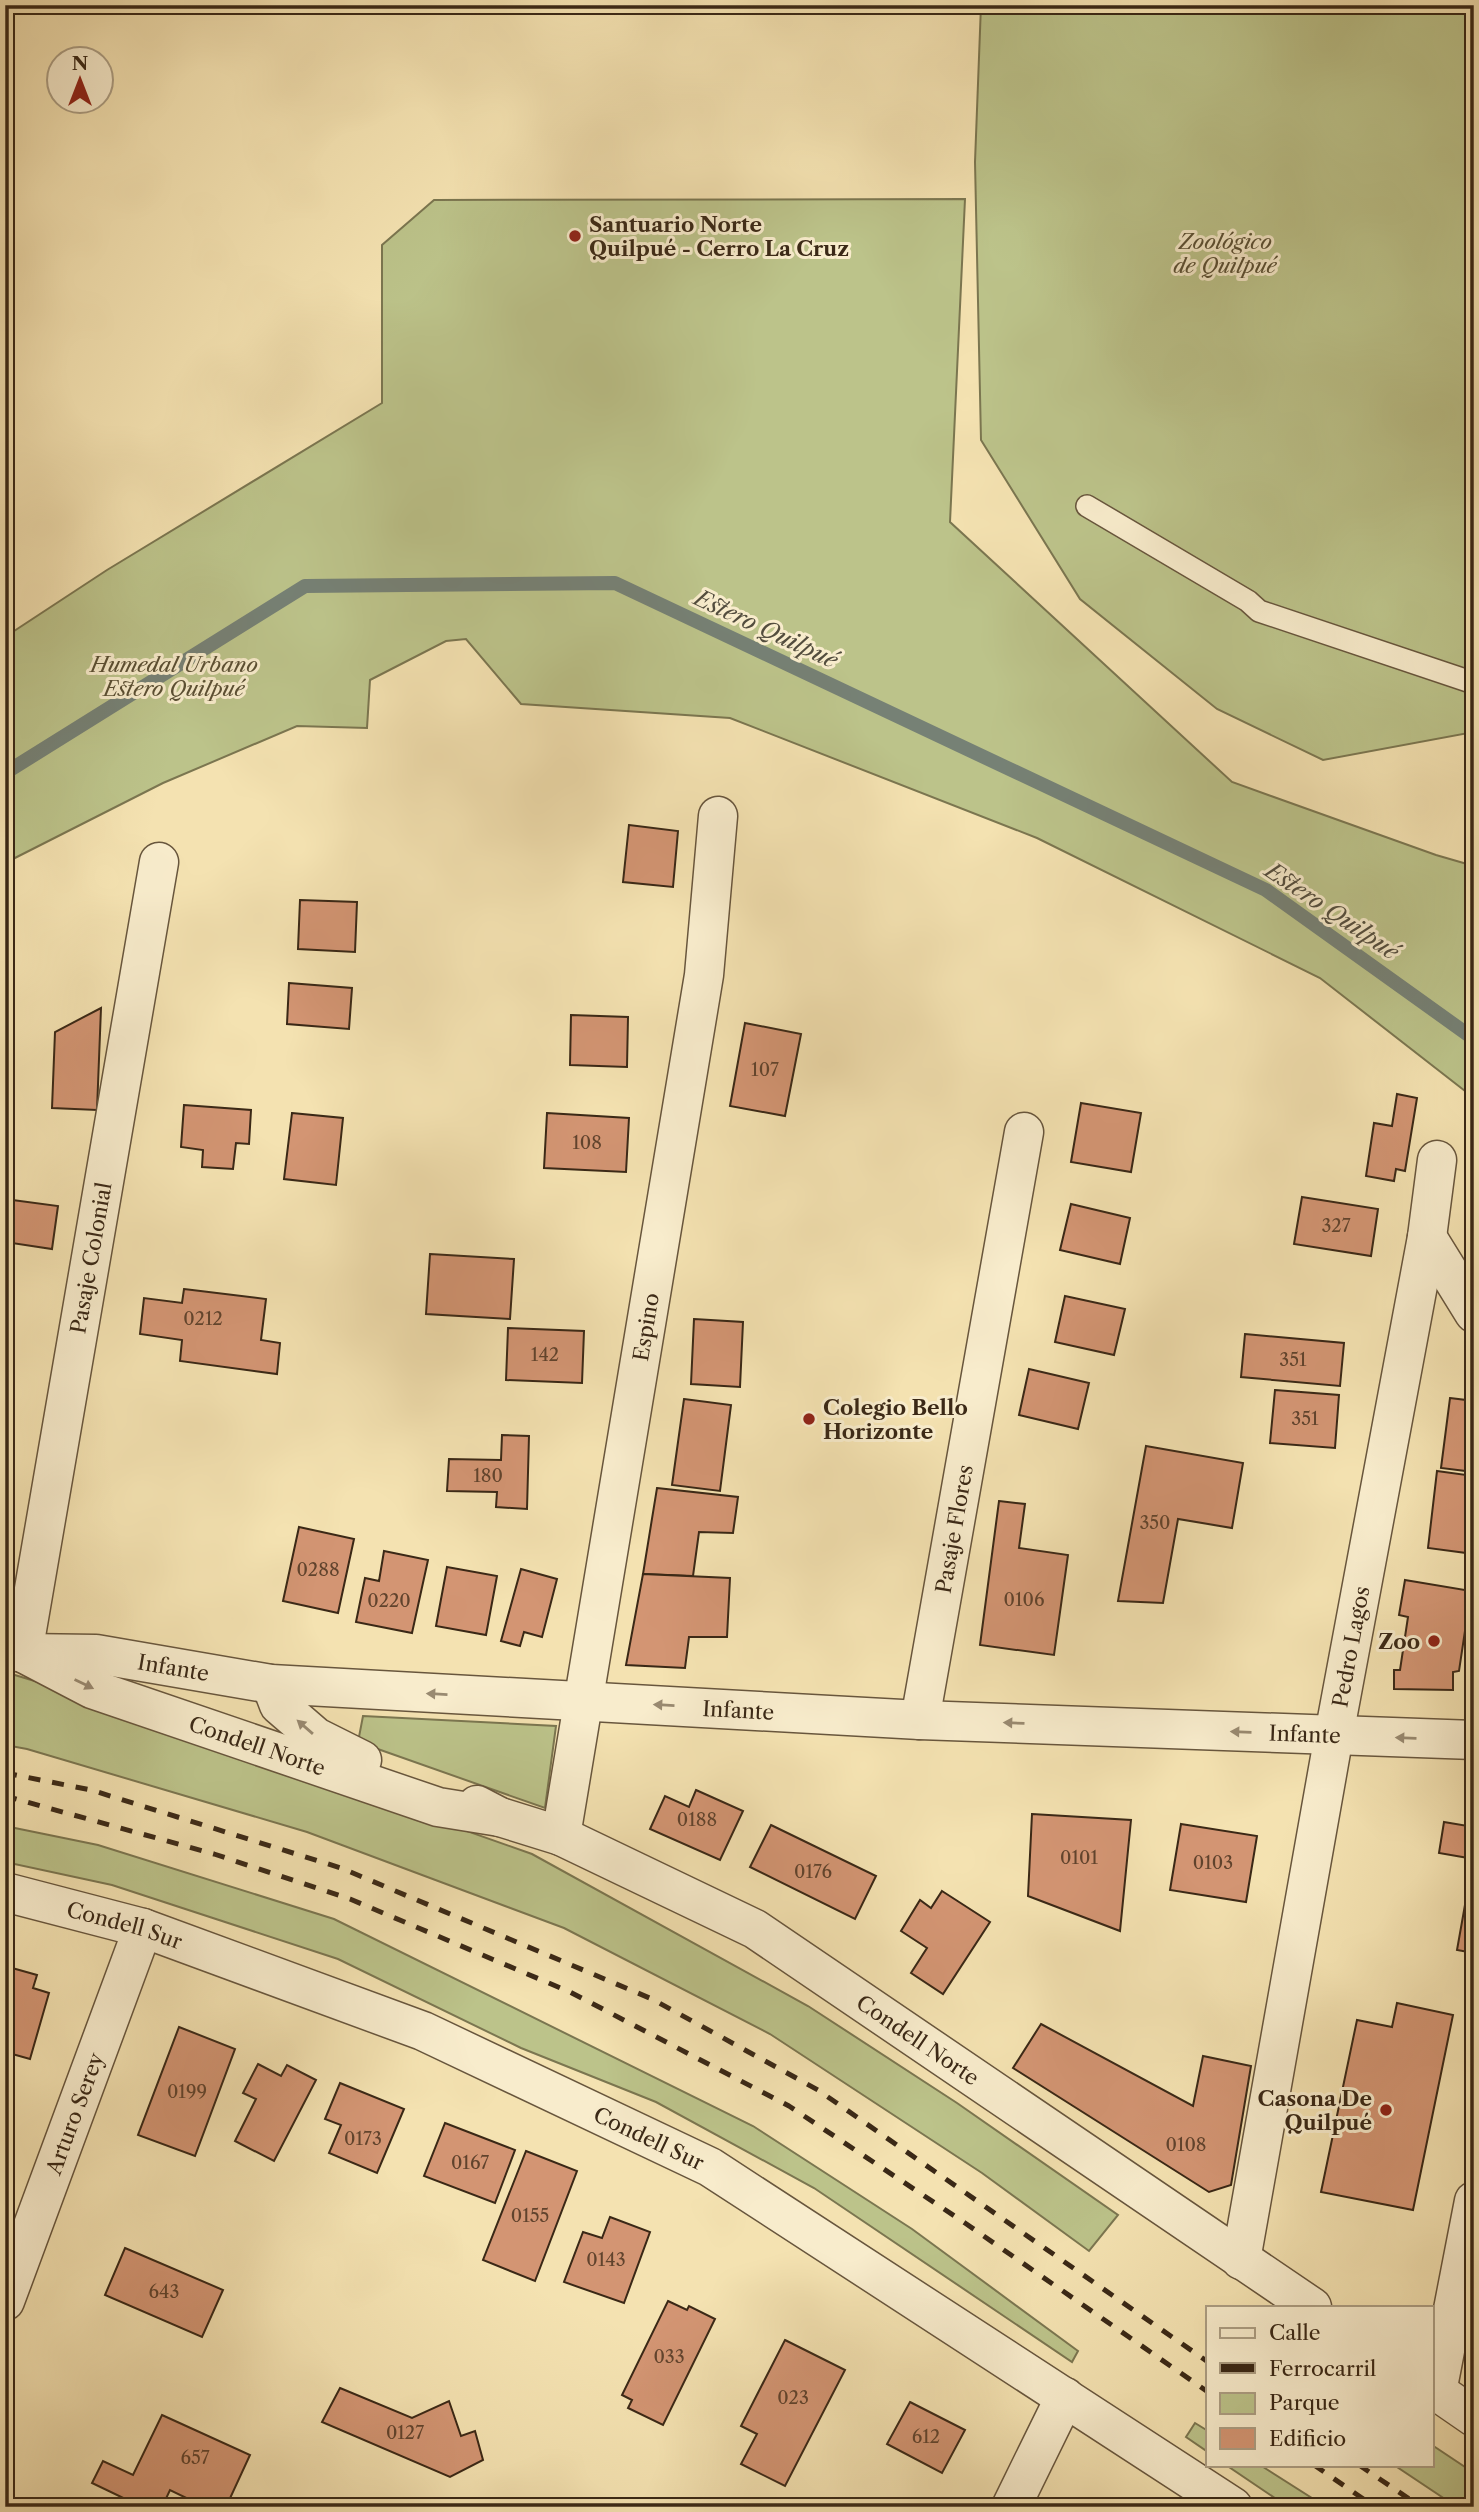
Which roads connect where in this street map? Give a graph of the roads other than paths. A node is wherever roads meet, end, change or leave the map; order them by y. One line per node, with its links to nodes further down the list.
1 (1087, 506): 2 (lane)
2 (1474, 684)
3 (718, 816): 11 (street, Espino)
4 (159, 862): 9 (street, Pasaje Colonial)
5 (1024, 1132): 12 (street, Pasaje Flores)
6 (1437, 1160): 7 (street, Pedro Lagos)
7 (1427, 1237): 8 (street); 13 (street, Pedro Lagos)
8 (1474, 1312)
9 (14, 1651): 10 (street, Infante); 15 (street, Condell Norte, one-way to 15)
10 (271, 1684): 11 (street, Infante, one-way to 10); 15 (street, Condell Norte, one-way to 10)
11 (583, 1701): 12 (street, Infante, one-way to 11); 16 (street, Espino)
12 (920, 1720): 13 (street, Infante, one-way to 12)
13 (1334, 1735): 14 (street, Infante, one-way to 13); 20 (street, Pedro Lagos)
14 (1474, 1740)
15 (499, 1816): 16 (street, Condell Norte)
16 (561, 1836): 20 (street, Condell Norte)
17 (5, 1892): 18 (street, Condell Sur)
18 (143, 1928): 21 (street, Arturo Serey); 24 (street, Condell Sur)
19 (1474, 2201): 23 (street)
20 (1241, 2260): 22 (street, Condell Norte)
21 (5, 2301)
22 (1310, 2306)
23 (1434, 2390): 25 (street)
24 (1065, 2397): 26 (street); 27 (street, Condell Sur)
25 (1474, 2417)
26 (1011, 2507)
27 (1233, 2507)

